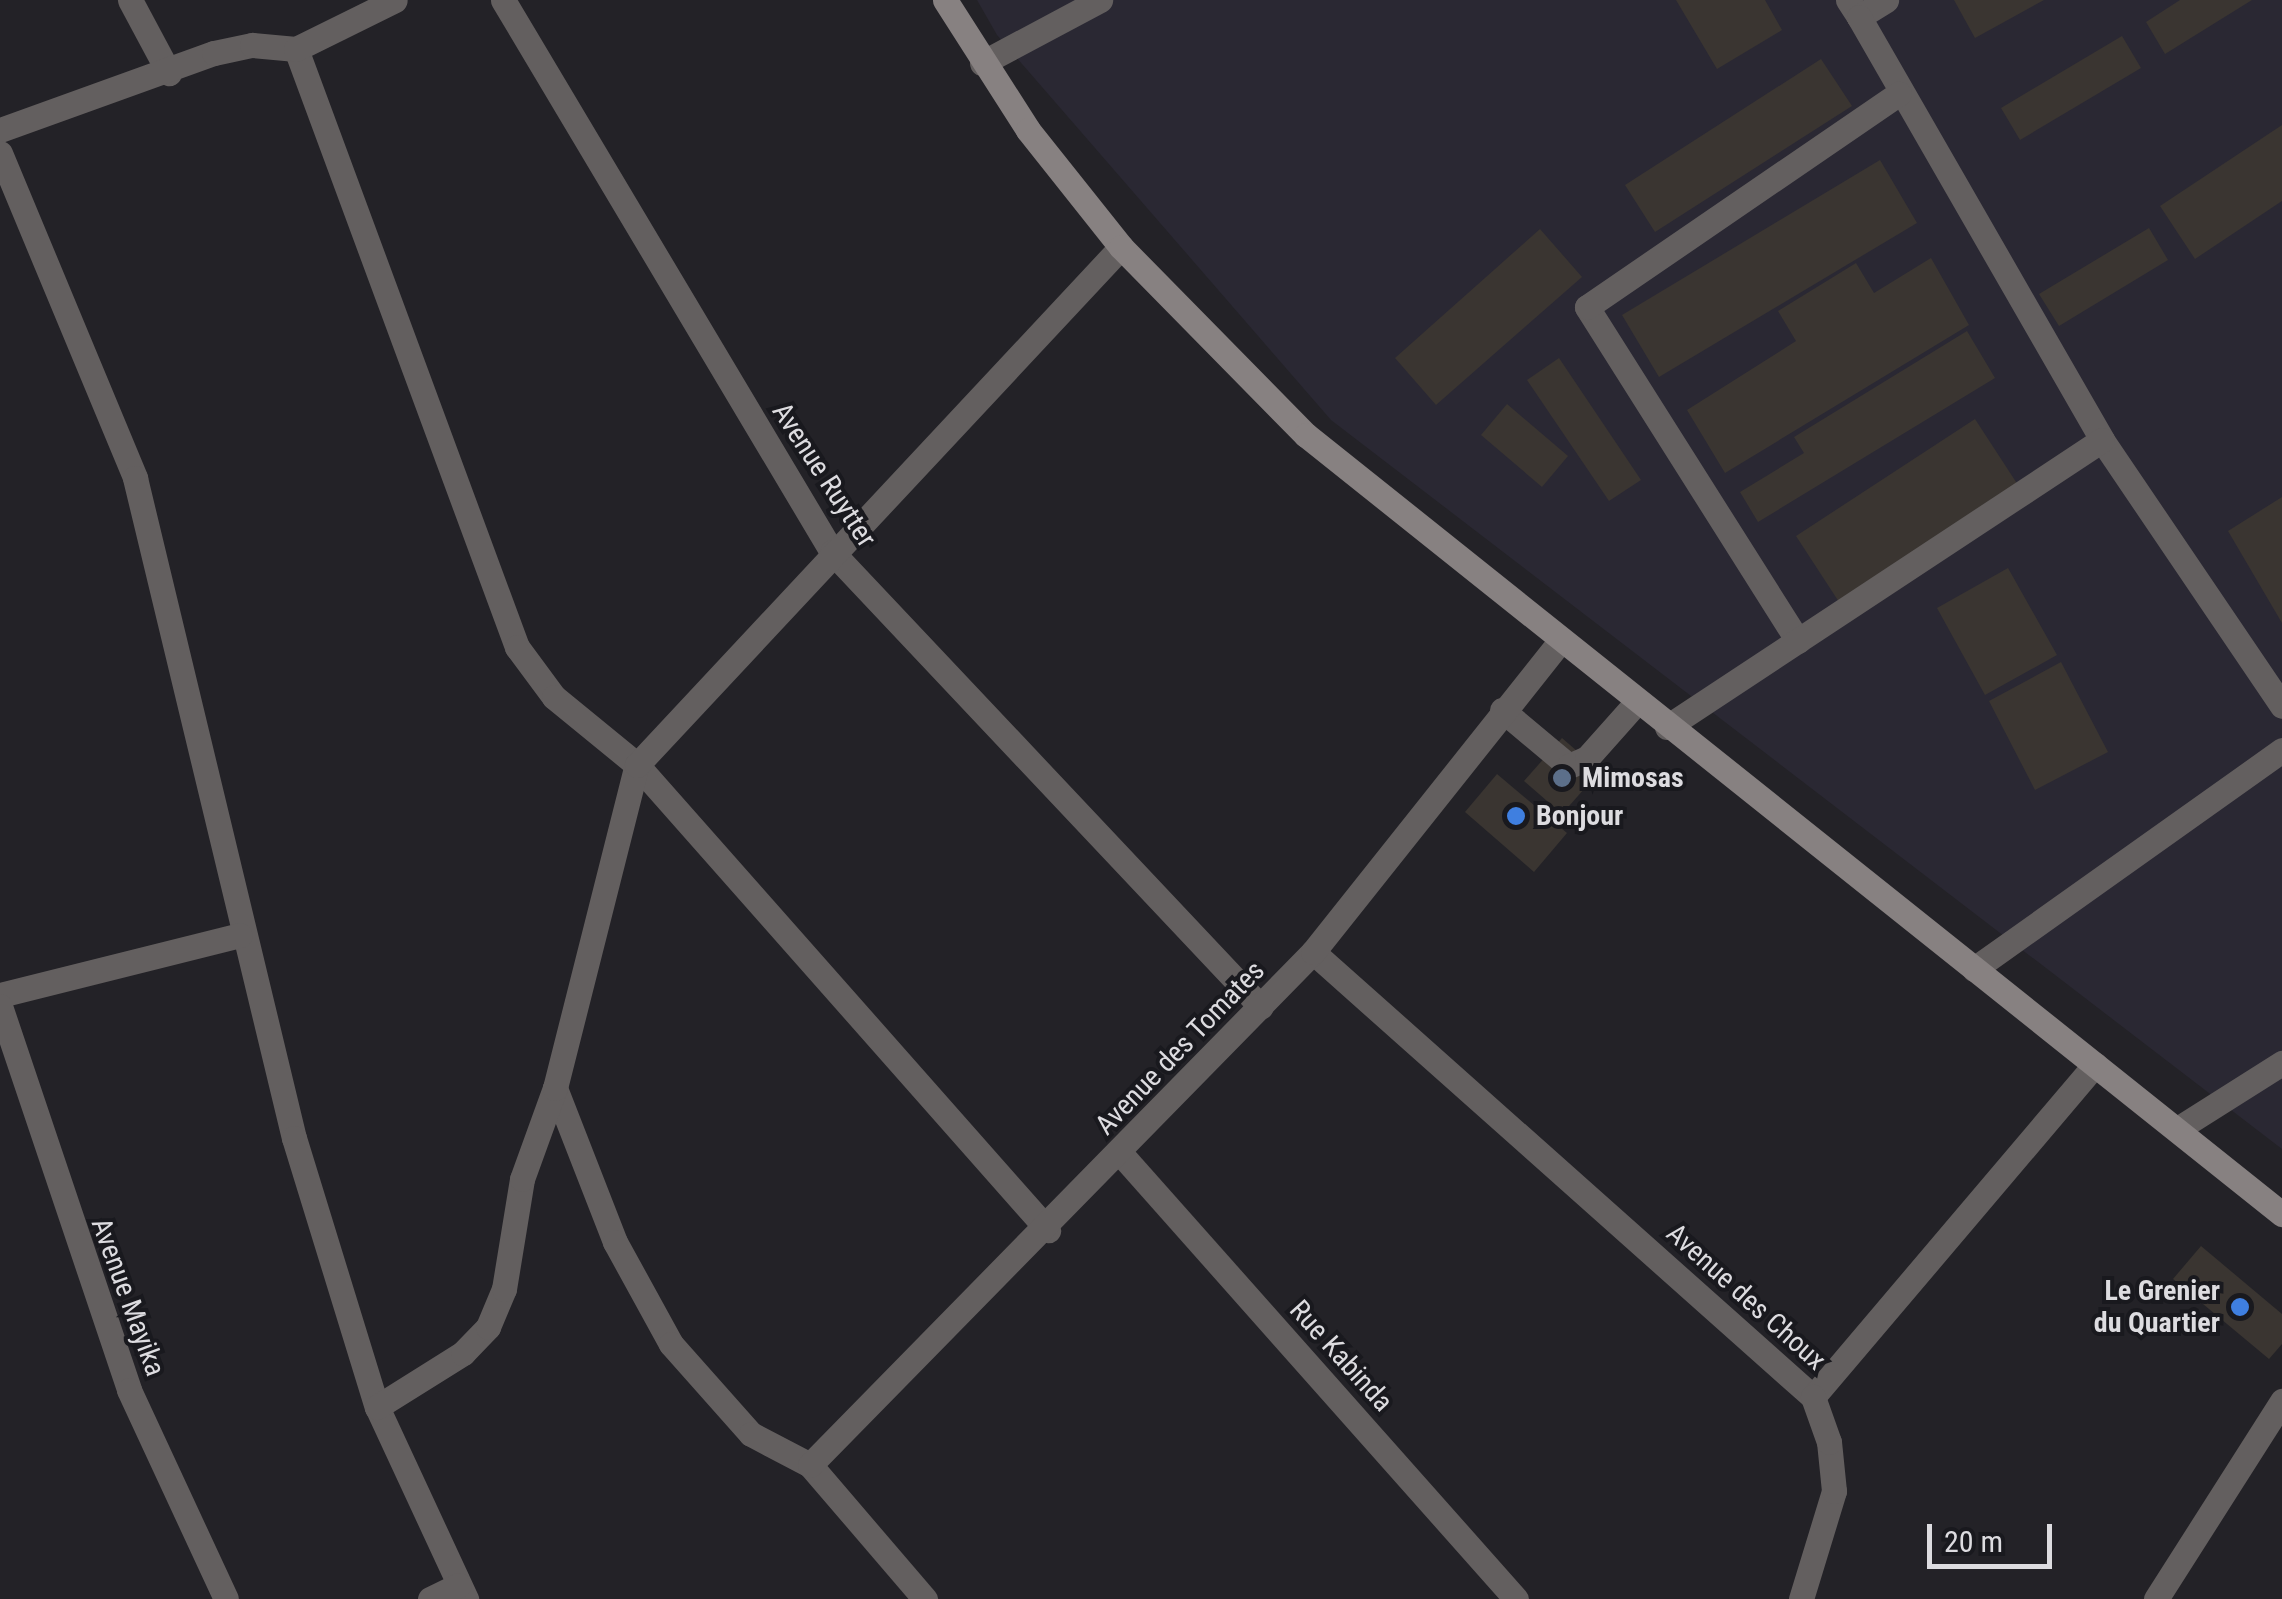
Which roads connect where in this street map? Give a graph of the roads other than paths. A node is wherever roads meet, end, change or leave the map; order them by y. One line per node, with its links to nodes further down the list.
1 (130, 0): 10 (street)
2 (395, 0): 8 (street)
3 (503, 0): 16 (street, Avenue Ruytter)
4 (945, 0): 9 (main road)
5 (1100, 0): 9 (street)
6 (1886, 0): 7 (street)
7 (1854, 9): 11 (street)
8 (296, 49): 10 (street); 24 (street)
9 (982, 63): 14 (main road)
10 (168, 74): 12 (street)
11 (1899, 93): 15 (street); 17 (street)
12 (0, 130)
13 (0, 153): 25 (street)
14 (1120, 248): 16 (street); 18 (main road)
15 (2102, 440): 17 (street); 20 (street)
16 (832, 552): 24 (street); 30 (street, Avenue Ruytter)
17 (1798, 640): 22 (street)
18 (1560, 642): 19 (main road); 21 (street, Avenue des Tomates)
19 (1636, 703): 21 (street); 22 (main road)
20 (2282, 706)
21 (1502, 710): 26 (street, Avenue des Tomates)
22 (1667, 727): 27 (main road)
23 (2282, 750): 27 (street)
24 (637, 765): 33 (street); 37 (street)
25 (240, 935): 28 (street); 40 (street)
26 (1313, 952): 30 (street, Avenue des Tomates); 38 (street, Avenue des Choux)
27 (1974, 969): 32 (main road)
28 (0, 995)
29 (0, 1006): 43 (street, Avenue Mayika)
30 (1262, 1007): 35 (street, Avenue des Tomates)
31 (2282, 1063): 34 (street)
32 (2095, 1065): 34 (main road); 38 (street, Avenue des Choux)
33 (555, 1088): 40 (street); 41 (street)
34 (2179, 1128): 36 (main road)
35 (1121, 1154): 37 (street, Avenue des Tomates); 46 (street, Rue Kabinda)
36 (2282, 1214)
37 (1048, 1230): 41 (street, Avenue des Tomates)
38 (1814, 1398): 47 (street)
39 (2282, 1401): 48 (street)
40 (377, 1406): 42 (street)
41 (810, 1465): 45 (street)
42 (462, 1592): 44 (street)
43 (226, 1599)
44 (430, 1599)
45 (925, 1599)
46 (1516, 1599)
47 (1801, 1599)
48 (2156, 1599)

